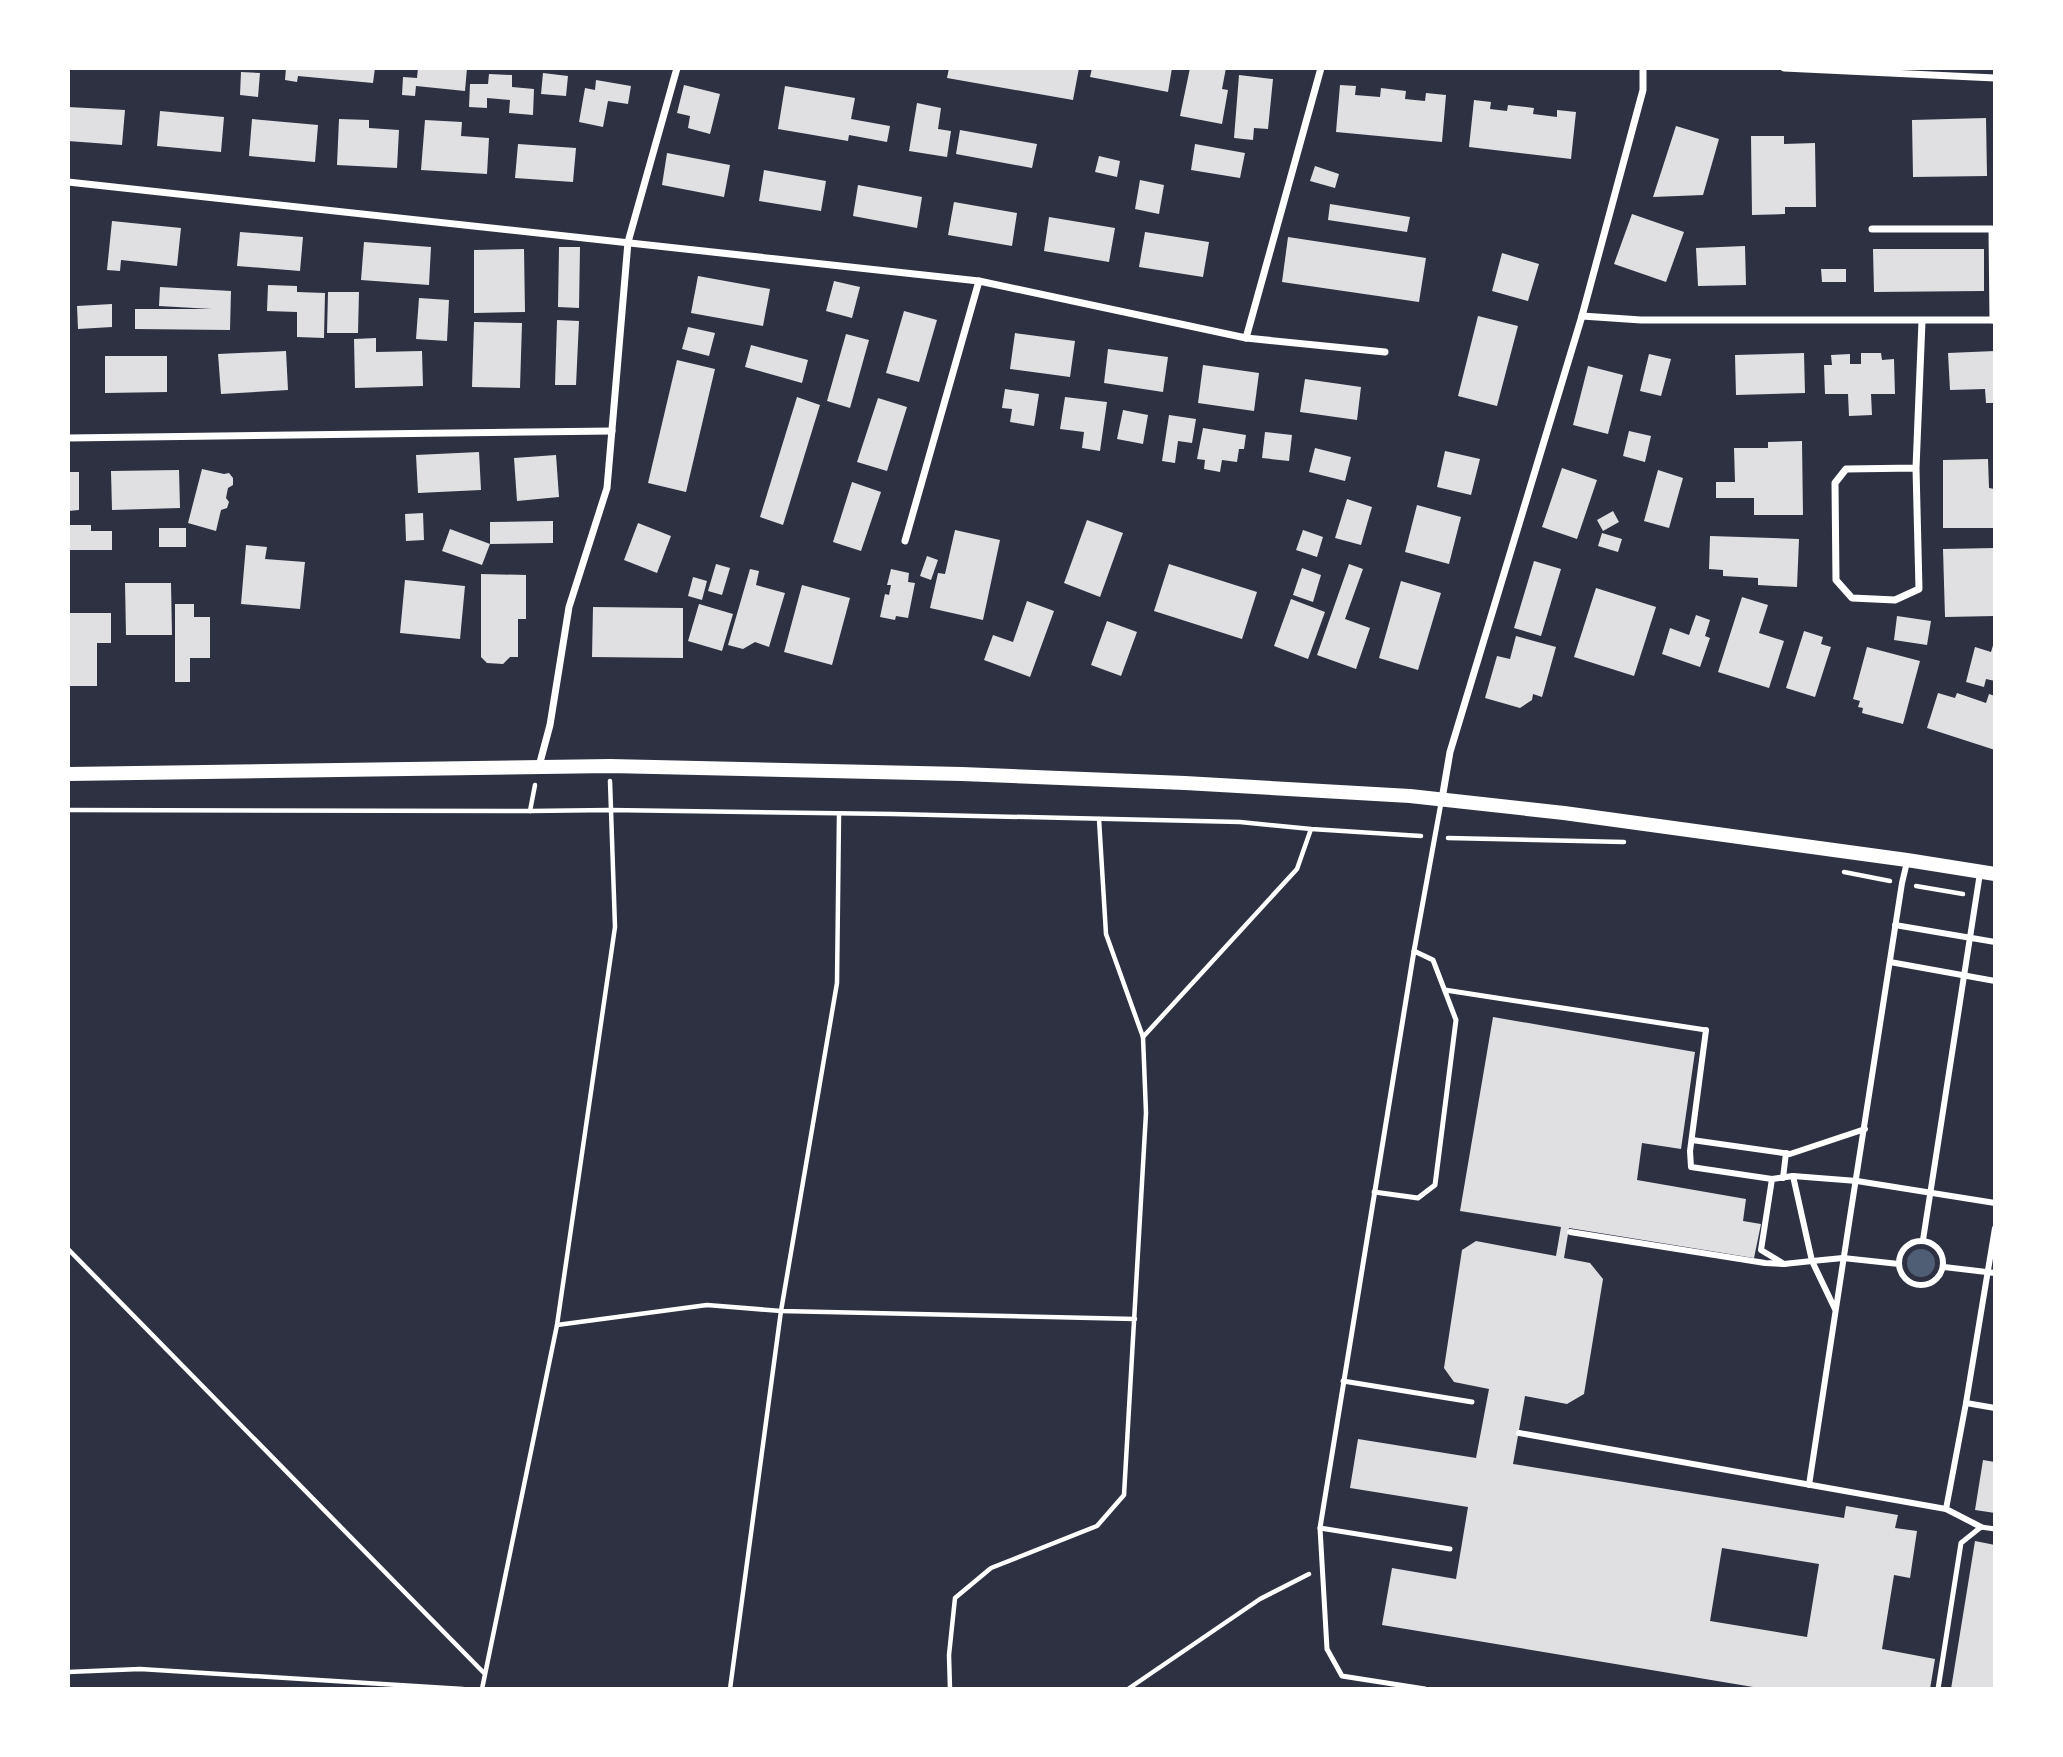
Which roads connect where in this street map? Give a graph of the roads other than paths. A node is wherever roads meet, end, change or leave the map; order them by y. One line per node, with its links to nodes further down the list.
1 (677, 68): 8 (street)
2 (1321, 68): 13 (street)
3 (1643, 68): 10 (street)
4 (1784, 68): 5 (street)
5 (1995, 78)
6 (68, 182): 8 (street)
7 (1872, 229): 11 (street)
8 (628, 242): 9 (street); 15 (street)
9 (979, 281): 13 (street); 18 (street)
10 (1582, 316): 12 (street); 21 (street)
11 (1994, 320): 12 (street)
12 (1922, 321): 17 (street)
13 (1246, 338): 14 (street)
14 (1385, 352)
15 (612, 431): 16 (street); 19 (street)
16 (68, 438)
17 (1916, 468): 17 (street)
18 (905, 541)
19 (539, 766): 20 (main road); 21 (main road)
20 (68, 774)
21 (1442, 800): 22 (main road); 27 (lane)
22 (1907, 860): 23 (main road); 24 (street)
23 (1988, 873): 25 (street)
24 (1895, 925): 25 (street); 28 (street)
25 (1970, 937): 26 (street); 29 (street)
26 (1995, 942)
27 (1414, 951): 31 (lane); 41 (lane)
28 (1890, 962): 29 (street); 33 (street)
29 (1964, 975): 30 (street); 40 (street)
30 (1995, 981)
31 (1445, 990): 32 (lane); 41 (lane)
32 (1706, 1030): 34 (street)
33 (1865, 1129): 35 (street); 39 (street)
34 (1692, 1140): 35 (street); 38 (street)
35 (1786, 1153): 37 (street)
36 (1793, 1176): 37 (street); 39 (street); 47 (street)
37 (1783, 1178): 38 (street)
38 (1772, 1179): 48 (street)
39 (1857, 1181): 40 (street); 46 (street)
40 (1931, 1191): 42 (street); 45 (street)
41 (1374, 1192): 53 (lane)
42 (1995, 1203)
43 (1995, 1228): 51 (street)
44 (1570, 1232): 48 (street)
45 (1923, 1240): 49 (street); 50 (street)
46 (1843, 1258): 47 (street); 49 (street); 52 (street)
47 (1812, 1261): 48 (street); 52 (street)
48 (1784, 1264)
49 (1899, 1264): 50 (street)
50 (1944, 1267): 51 (street)
51 (1991, 1272): 55 (street)
52 (1835, 1309): 58 (street)
53 (1343, 1381): 54 (lane); 61 (lane)
54 (1472, 1402)
55 (1966, 1403): 56 (street); 59 (street)
56 (1995, 1408)
57 (1519, 1433): 58 (street)
58 (1809, 1485): 59 (street)
59 (1947, 1508): 60 (street)
60 (1981, 1527): 62 (lane); 65 (lane)
61 (1320, 1528): 63 (lane); 64 (lane)
62 (1995, 1529)
63 (1450, 1549)
64 (1425, 1689)
65 (1938, 1689)

